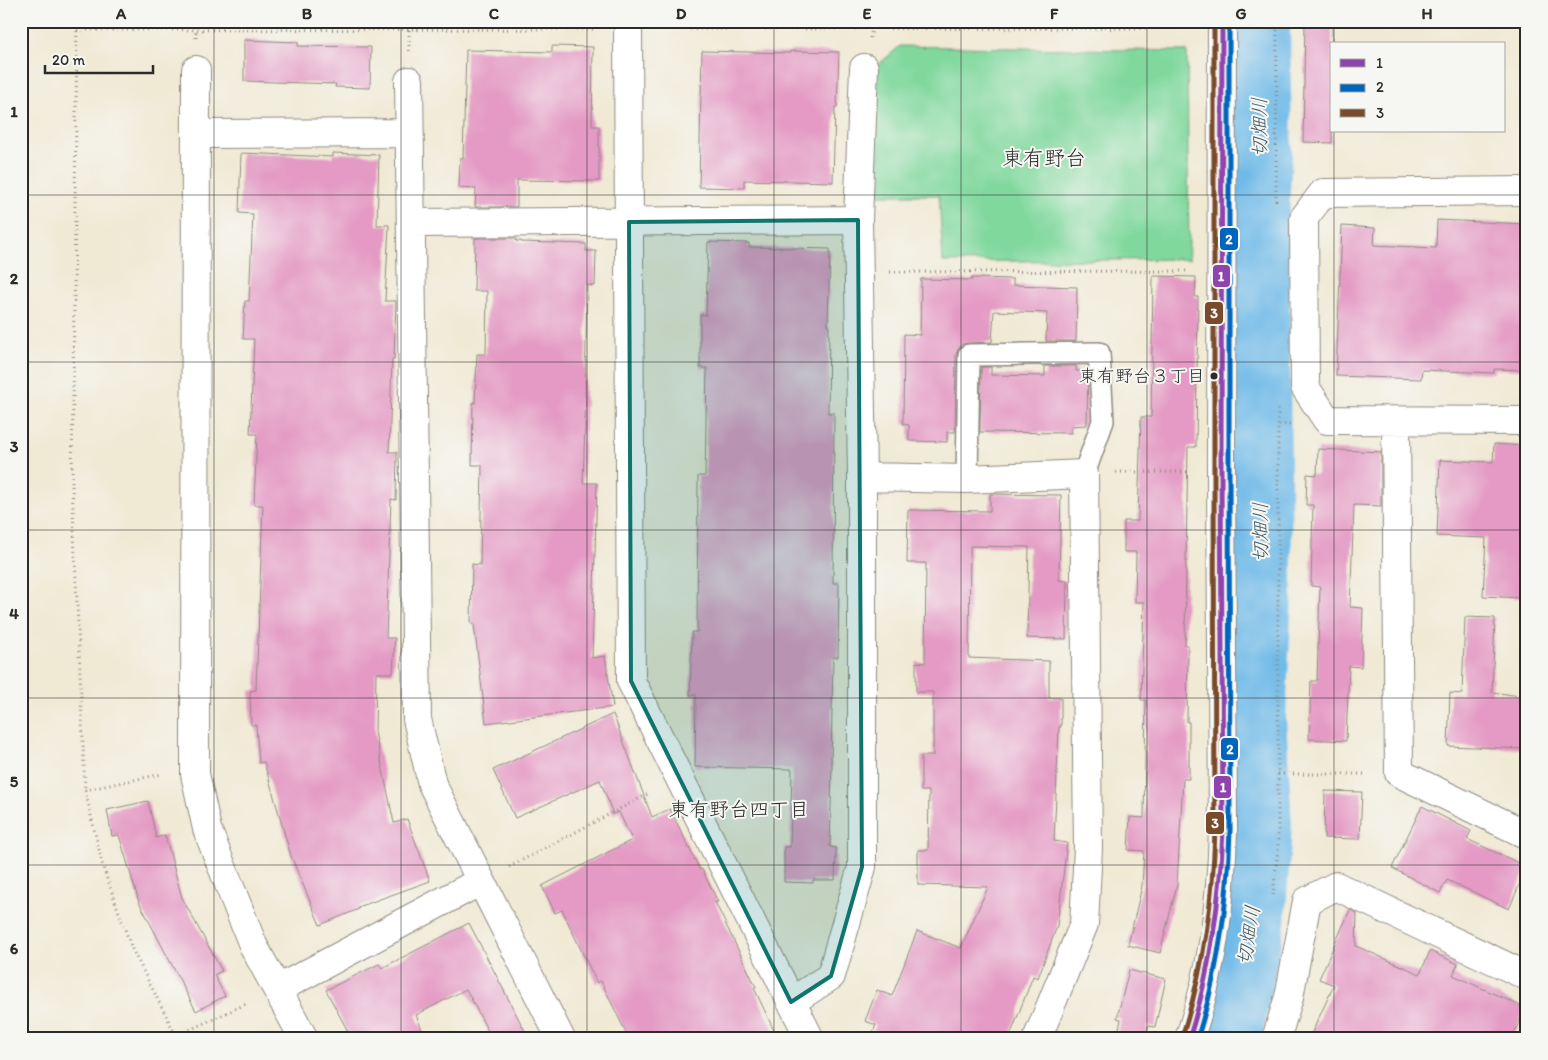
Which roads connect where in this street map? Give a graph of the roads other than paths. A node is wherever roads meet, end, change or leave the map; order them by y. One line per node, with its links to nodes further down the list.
1 (628, 21): 10 (street)
2 (1222, 21): 26 (street)
3 (864, 68): 9 (street)
4 (196, 70): 7 (street)
5 (409, 80): 6 (street)
6 (409, 133): 7 (street); 11 (street)
7 (196, 134): 20 (street)
8 (1527, 191): 12 (street)
9 (858, 220): 10 (street); 15 (street)
10 (630, 222): 11 (street); 21 (street)
11 (411, 224): 18 (street)
12 (1396, 421): 13 (street); 17 (street)
13 (1527, 421)
14 (1084, 474): 16 (street); 16 (lane); 25 (street)
15 (862, 477): 16 (street); 21 (street)
16 (967, 479)
17 (1527, 832)
18 (481, 881): 20 (street); 23 (street)
19 (1527, 976): 27 (street)
20 (278, 989): 22 (street)
21 (791, 1002): 24 (street)
22 (304, 1039)
23 (561, 1039)
24 (810, 1039)
25 (1037, 1039)
26 (1189, 1039)
27 (1276, 1039)

